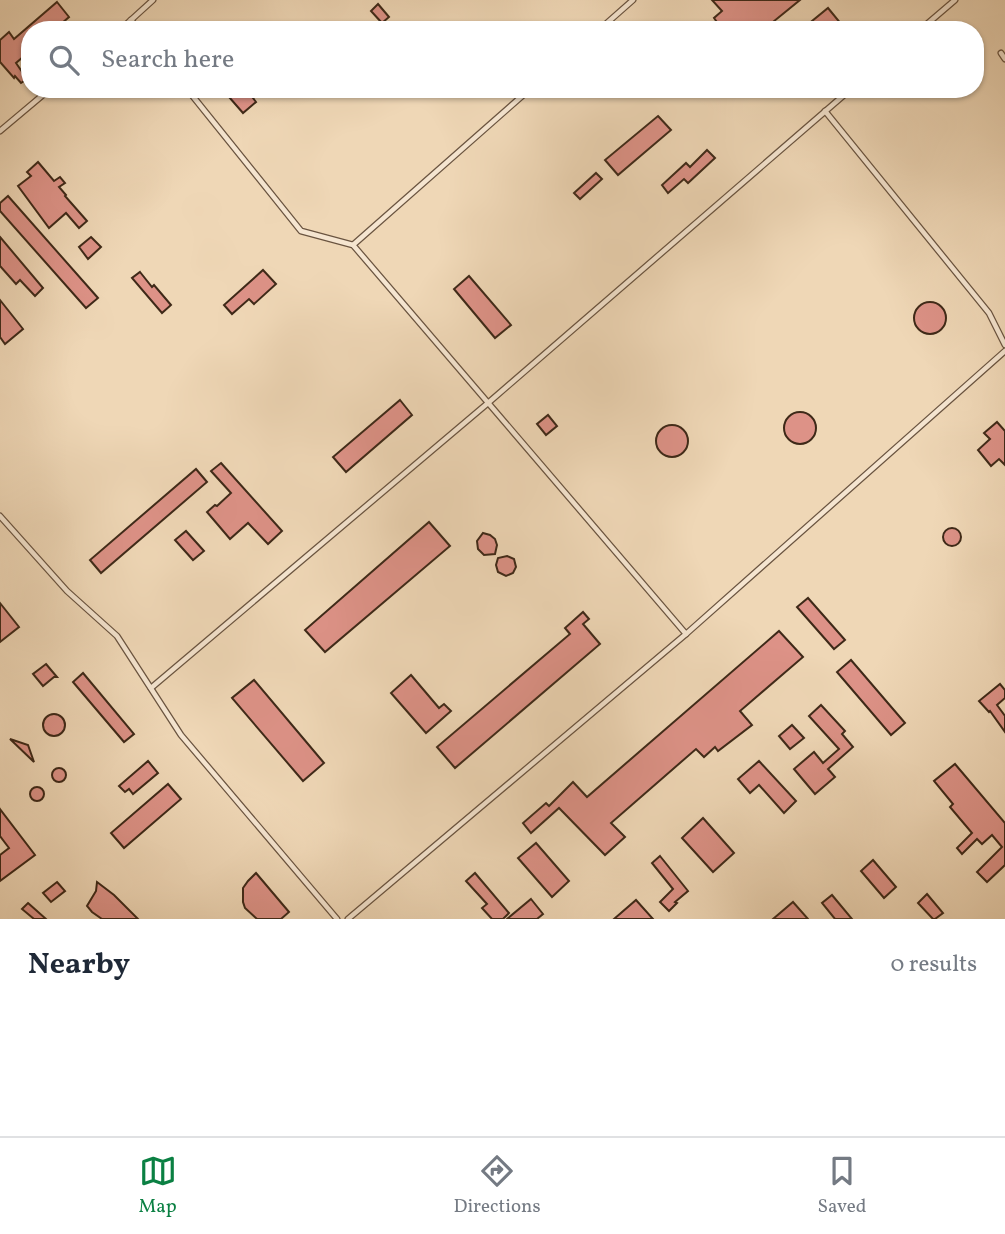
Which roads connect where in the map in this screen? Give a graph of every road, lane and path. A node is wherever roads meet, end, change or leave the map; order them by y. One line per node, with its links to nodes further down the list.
1 (139, 0): 5 (lane)
2 (153, 0): 5 (lane)
3 (633, 0): 7 (lane)
4 (955, 0): 8 (lane)
5 (145, 7): 6 (lane)
6 (131, 20)
7 (608, 21)
8 (930, 21)
9 (39, 98): 14 (lane)
10 (194, 98): 15 (lane)
11 (520, 98): 15 (lane)
12 (840, 98): 13 (lane)
13 (825, 111): 16 (lane); 18 (lane)
14 (0, 131)
15 (353, 245): 18 (lane)
16 (1005, 345)
17 (1005, 351): 20 (lane)
18 (488, 402): 20 (lane); 21 (lane)
19 (0, 516): 21 (lane)
20 (686, 634): 23 (lane)
21 (151, 688): 22 (lane)
22 (337, 919)
23 (348, 919)

